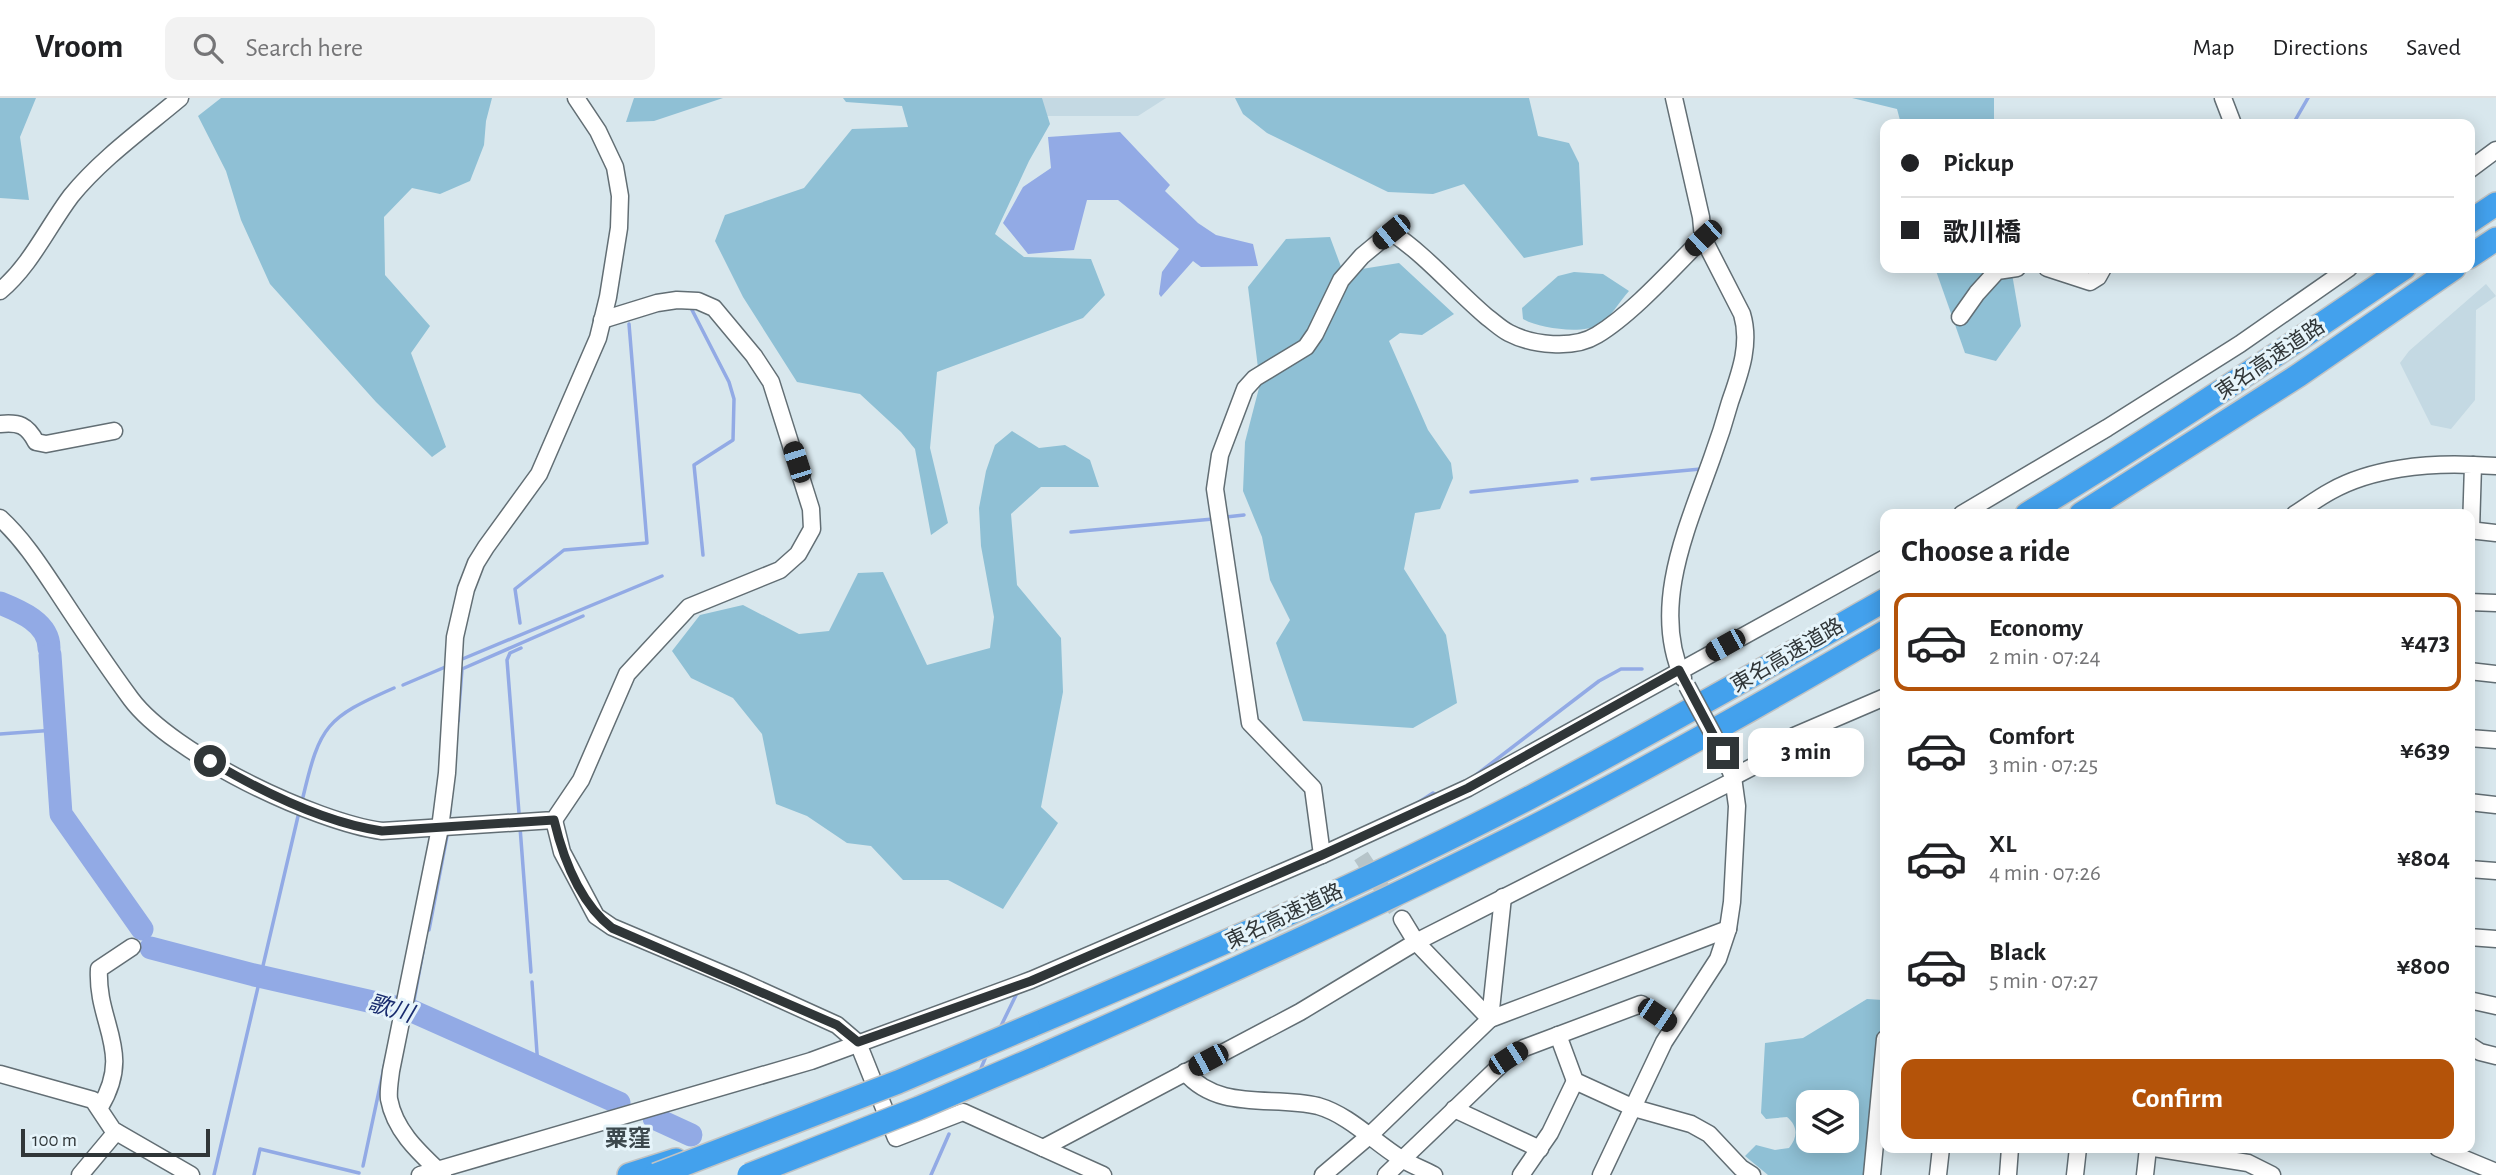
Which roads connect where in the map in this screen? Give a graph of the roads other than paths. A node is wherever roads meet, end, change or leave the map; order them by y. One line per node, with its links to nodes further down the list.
1 (180, 98): 19 (street)
2 (576, 98): 21 (street)
3 (1674, 98): 10 (street)
4 (2223, 98): 5 (street)
5 (2231, 119)
6 (2496, 149): 7 (street)
7 (2475, 165)
8 (2496, 204): 9 (highway)
9 (2475, 218)
10 (1703, 238): 39 (street); 51 (street)
11 (2496, 239): 12 (highway)
12 (2475, 253)
13 (1995, 273): 20 (street)
14 (2062, 273): 15 (street)
15 (2100, 273)
16 (2342, 273): 26 (street)
17 (2397, 273): 27 (highway, 東名高速道路)
18 (2447, 273): 28 (highway, 東名高速道路)
19 (0, 291)
20 (1960, 317)
21 (603, 320): 48 (street); 49 (street)
22 (0, 424): 23 (street)
23 (114, 431)
24 (2473, 464): 25 (street); 29 (street); 30 (street)
25 (2496, 466)
26 (1971, 509)
27 (2035, 509)
28 (2089, 509)
29 (2302, 509)
30 (2471, 509)
31 (0, 518): 49 (street)
32 (2475, 531): 33 (street)
33 (2496, 533)
34 (1880, 561): 39 (street)
35 (2475, 602): 37 (street)
36 (1880, 603): 77 (highway, 東名高速道路, bridge)
37 (2496, 603)
38 (1880, 635): 96 (highway, 東名高速道路, bridge)
39 (1679, 670): 45 (street, bridge); 50 (street)
40 (2475, 672): 41 (street)
41 (2496, 674)
42 (1880, 699): 45 (street)
43 (2475, 738): 44 (street)
44 (2496, 740)
45 (1733, 779): 55 (street); 57 (street)
46 (2475, 803): 47 (street)
47 (2496, 805)
48 (554, 820): 49 (street); 67 (street)
49 (440, 828): 90 (street)
50 (1352, 842): 51 (street); 52 (street)
51 (1322, 855): 67 (street)
52 (1361, 856)
53 (2475, 869): 54 (street)
54 (2496, 871)
55 (1503, 897): 60 (street); 64 (street)
56 (1402, 919): 60 (street)
57 (1728, 929): 64 (street); 65 (street)
58 (2475, 937): 59 (street)
59 (2496, 939)
60 (1416, 942): 64 (street); 70 (street)
61 (132, 947): 74 (street)
62 (2475, 1001): 63 (street)
63 (2496, 1006)
64 (1490, 1019): 79 (street)
65 (1674, 1026): 66 (street); 75 (street)
66 (1558, 1035): 72 (street); 76 (street)
67 (858, 1042): 80 (street); 90 (street)
68 (2475, 1049): 69 (street)
69 (2496, 1056)
70 (1185, 1072): 79 (street); 80 (street)
71 (0, 1074): 74 (street)
72 (1575, 1081): 75 (street); 81 (street)
73 (1880, 1091): 104 (street)
74 (100, 1107): 78 (street)
75 (1634, 1108): 102 (street); 103 (street)
76 (1454, 1109): 81 (street); 88 (street)
77 (782, 1128): 94 (highway, bridge); 95 (highway, 東名高速道路, bridge)
78 (117, 1132): 91 (street); 92 (street)
79 (1369, 1136): 88 (street); 98 (street)
80 (1043, 1147): 97 (street)
81 (1540, 1149): 101 (street)
82 (1940, 1153): 105 (street)
83 (2010, 1153): 106 (street)
84 (2077, 1153): 107 (street)
85 (2147, 1153): 108 (street)
86 (2185, 1153): 109 (street)
87 (2450, 1153): 89 (street)
88 (1401, 1159): 99 (street); 100 (street)
89 (2496, 1172)
90 (441, 1173): 93 (street)
91 (80, 1175)
92 (191, 1175)
93 (420, 1175)
94 (629, 1175)
95 (656, 1175)
96 (749, 1175)
97 (1103, 1175)
98 (1323, 1175)
99 (1386, 1175)
100 (1434, 1175)
101 (1521, 1175)
102 (1601, 1175)
103 (1752, 1175)
104 (1872, 1175)
105 (1938, 1175)
106 (2008, 1175)
107 (2075, 1175)
108 (2145, 1175)
109 (2272, 1175)

